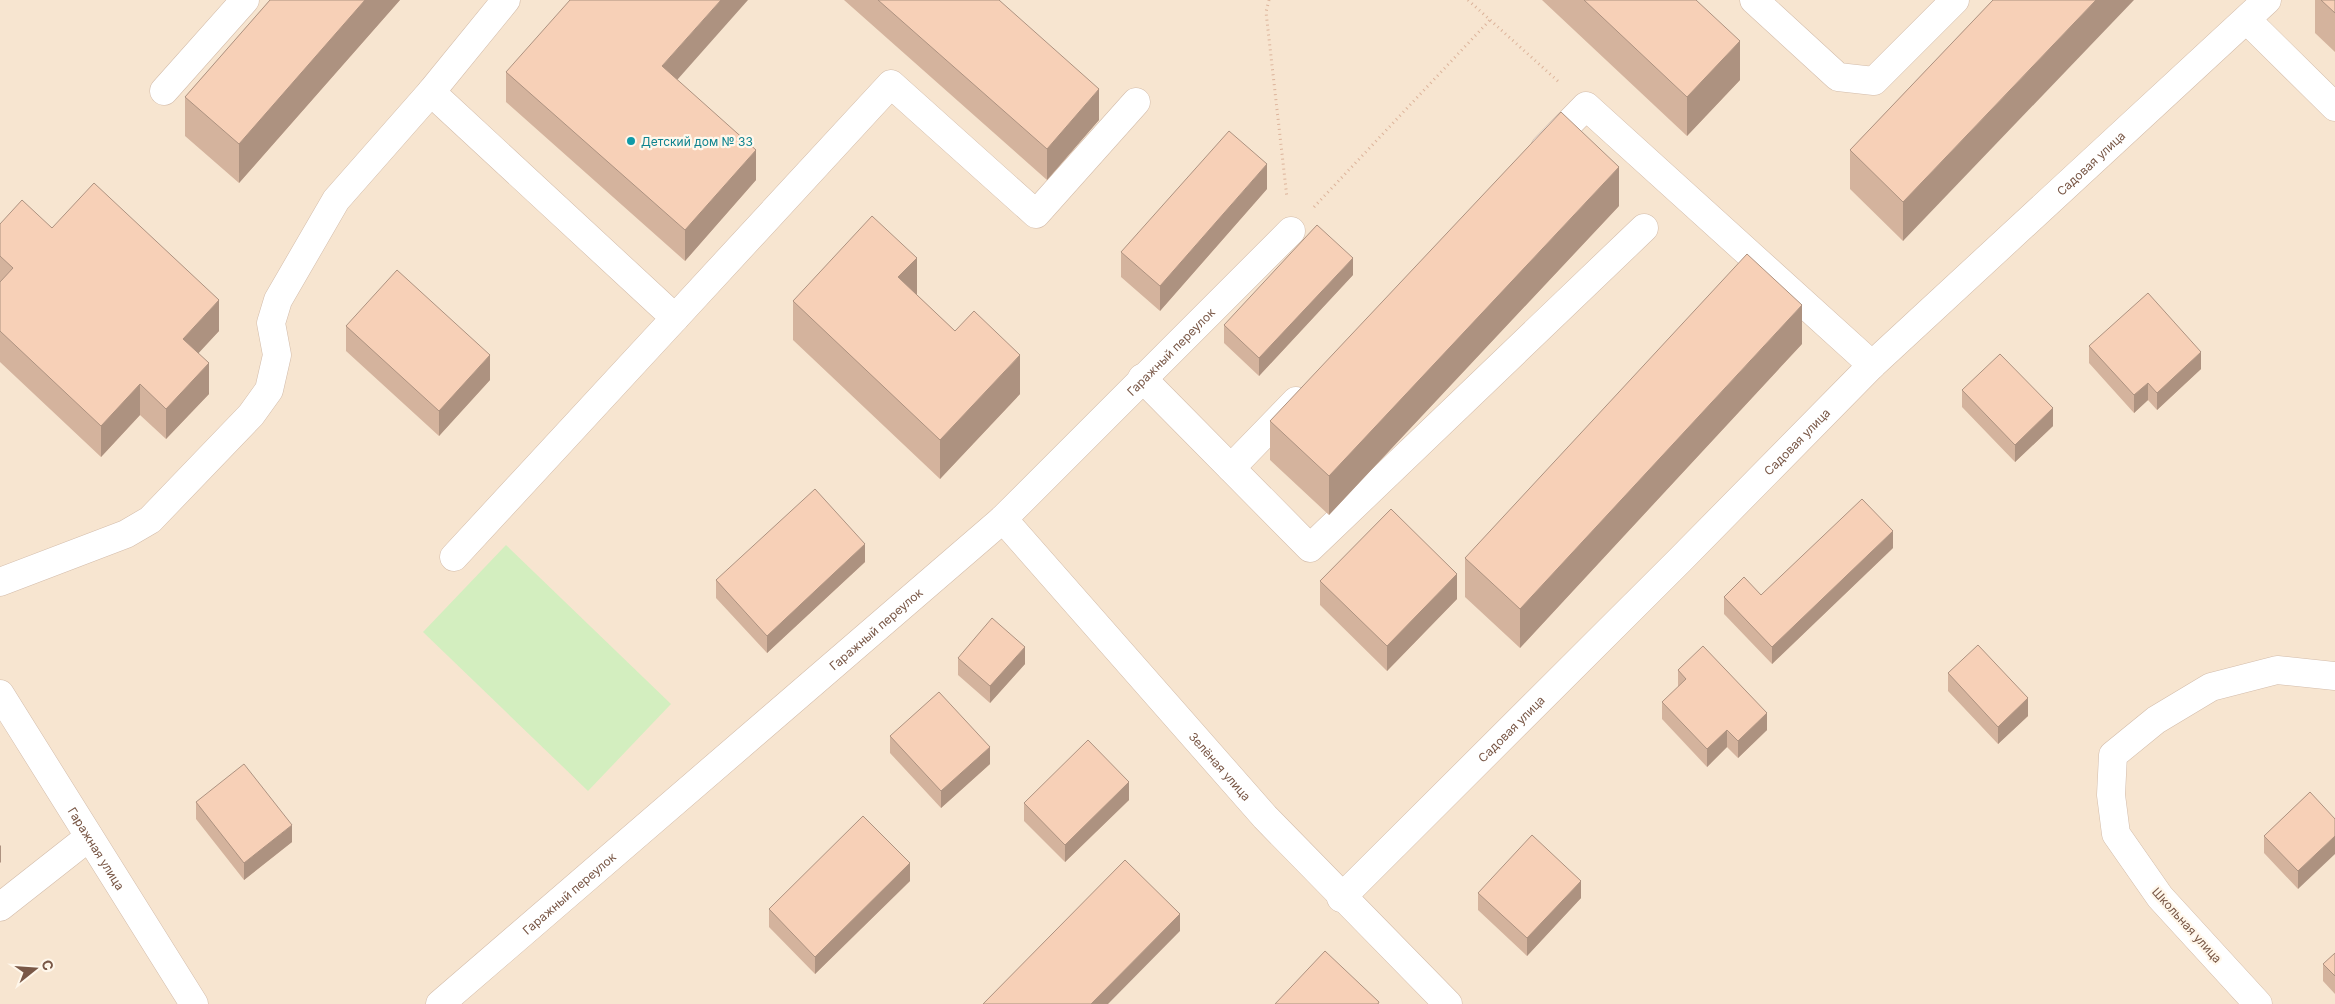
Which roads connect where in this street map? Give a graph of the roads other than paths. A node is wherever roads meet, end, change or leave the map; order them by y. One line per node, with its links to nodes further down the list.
1 (245, 0): 7 (street)
2 (506, 0): 8 (street)
3 (1754, 0): 4 (street)
4 (1955, 0)
5 (2268, 0): 6 (street, Садовая улица)
6 (2247, 20): 10 (street); 15 (street, Садовая улица)
7 (164, 90)
8 (432, 92): 14 (street); 21 (street)
9 (1136, 102): 14 (street)
10 (2335, 107)
11 (1530, 163): 15 (street)
12 (1644, 228): 18 (street)
13 (1291, 231): 16 (street, Гаражный переулок)
14 (675, 318): 20 (street)
15 (1872, 364): 25 (street, Садовая улица)
16 (1142, 378): 18 (street); 19 (street, Гаражный переулок)
17 (1314, 383): 18 (street)
18 (1231, 468)
19 (1003, 519): 25 (street, Зелёная улица); 28 (street, Гаражный переулок)
20 (454, 557)
21 (0, 582)
22 (2335, 676): 30 (street, Школьная улица)
23 (0, 694): 24 (street, Гаражная улица)
24 (90, 837): 26 (street); 27 (street, Гаражная улица)
25 (1341, 898): 29 (street, Зелёная улица)
26 (0, 907)
27 (194, 1004)
28 (440, 1004)
29 (1448, 1004)
30 (2258, 1004)

